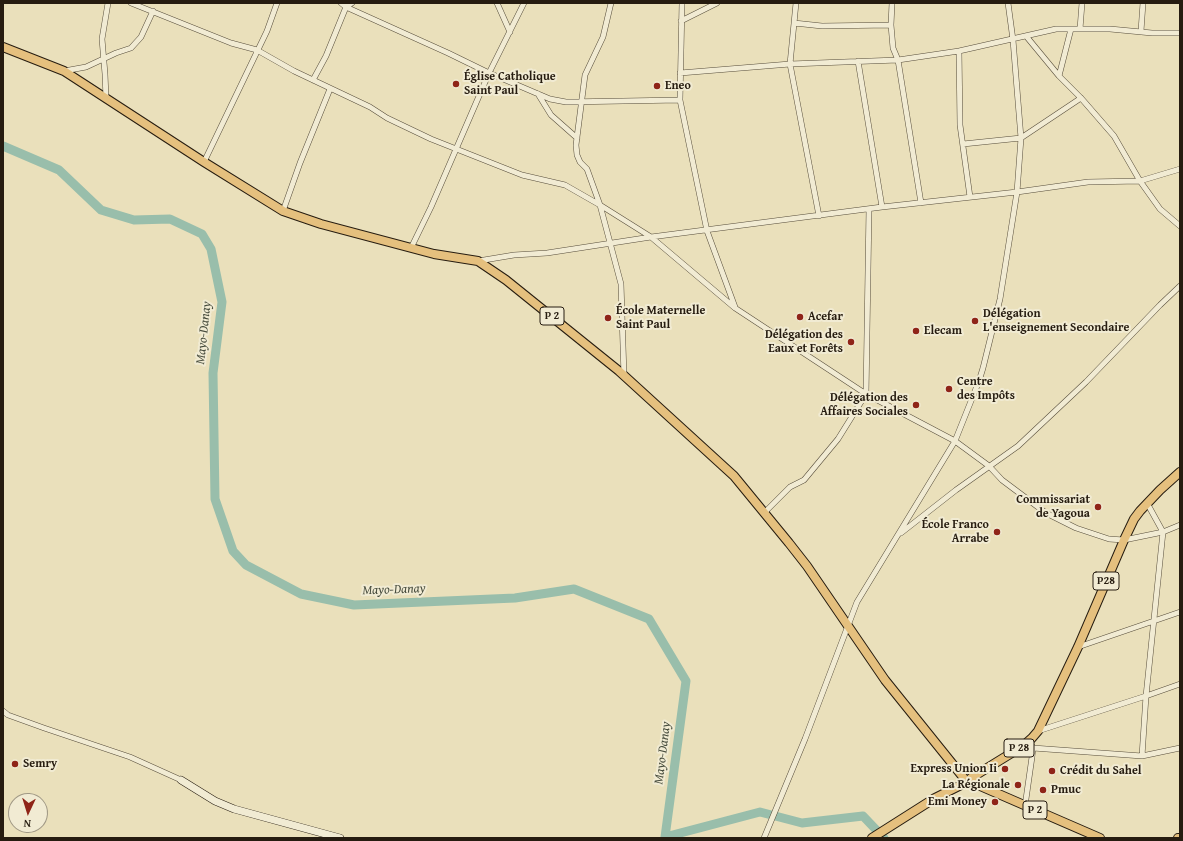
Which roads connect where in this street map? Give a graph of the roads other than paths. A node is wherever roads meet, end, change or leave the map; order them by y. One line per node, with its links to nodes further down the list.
1 (108, 3): 31 (street)
2 (131, 3): 17 (street)
3 (277, 3): 29 (street)
4 (341, 3): 16 (street)
5 (352, 3): 16 (street)
6 (497, 3): 24 (street)
7 (524, 3): 24 (street)
8 (611, 3): 45 (street)
9 (682, 3): 18 (street)
10 (717, 3): 18 (street)
11 (796, 3): 19 (street)
12 (892, 3): 20 (street)
13 (1008, 3): 27 (street)
14 (1082, 3): 22 (street)
15 (1143, 3): 23 (street)
16 (346, 7): 36 (street); 39 (street)
17 (153, 11): 29 (street); 31 (street)
18 (681, 21): 37 (street)
19 (794, 23): 20 (street); 34 (street)
20 (891, 25): 32 (street)
21 (1071, 29): 22 (street); 26 (street); 38 (street)
22 (1080, 29): 23 (street)
23 (1141, 31): 25 (street)
24 (510, 32): 36 (street)
25 (1180, 33)
26 (1026, 36): 27 (street); 38 (street)
27 (1013, 40): 30 (street); 47 (street)
28 (3, 47): 35 (main road, P 2)
29 (257, 50): 39 (street); 50 (street)
30 (959, 51): 32 (street); 48 (street)
31 (104, 59): 35 (street); 42 (street)
32 (898, 60): 33 (street); 55 (street)
33 (858, 61): 34 (street); 57 (street)
34 (790, 64): 37 (street); 60 (street)
35 (64, 71): 42 (main road, P 2)
36 (489, 73): 41 (street); 49 (street)
37 (680, 73): 44 (street)
38 (1059, 76): 43 (street)
39 (313, 80): 40 (street)
40 (330, 89): 49 (street); 59 (street)
41 (537, 94): 45 (street); 46 (street)
42 (106, 98): 50 (main road, P 2)
43 (1081, 98): 47 (street); 52 (street)
44 (680, 100): 45 (street); 62 (street)
45 (581, 102): 46 (street)
46 (577, 138): 56 (street)
47 (1021, 138): 48 (street); 53 (street)
48 (963, 144): 54 (street)
49 (456, 149): 56 (street); 65 (street)
50 (204, 162): 59 (main road, P 2)
51 (1180, 169): 52 (street)
52 (1140, 181): 53 (street); 61 (street)
53 (1017, 192): 54 (street); 71 (street)
54 (970, 197): 55 (street)
55 (921, 203): 57 (street)
56 (600, 204): 63 (street); 64 (street)
57 (882, 207): 58 (street)
58 (869, 209): 60 (street); 70 (street)
59 (283, 211): 65 (main road, P 2)
60 (819, 216): 62 (street)
61 (1180, 226)
62 (707, 231): 63 (street); 68 (street)
63 (651, 238): 64 (street); 68 (street)
64 (611, 244): 66 (street); 69 (street)
65 (411, 248): 66 (main road, P 2)
66 (478, 261): 69 (main road, P 2)
67 (1180, 286): 72 (street)
68 (735, 308): 70 (street)
69 (624, 376): 75 (main road, P 2)
70 (866, 394): 71 (street); 75 (street)
71 (955, 441): 72 (street); 78 (street)
72 (989, 466): 78 (street); 79 (street)
73 (1180, 472): 74 (main road, P28)
74 (1147, 503): 77 (street); 79 (main road, P28)
75 (764, 513): 82 (main road, P 2)
76 (1180, 526): 77 (street)
77 (1163, 532): 79 (street); 81 (street)
78 (897, 536): 82 (street)
79 (1124, 540): 83 (main road, P28)
80 (1180, 612): 81 (street)
81 (1154, 621): 83 (street); 85 (street)
82 (847, 625): 93 (main road, P 2); 96 (street)
83 (1078, 646): 86 (main road, P28)
84 (1180, 684): 85 (street)
85 (1146, 696): 88 (street); 91 (street)
86 (1051, 703): 88 (main road, P 28)
87 (3, 711): 92 (street)
88 (1038, 731): 89 (main road, P 28)
89 (1031, 744): 91 (street); 93 (main road, P 28); 94 (street)
90 (1180, 748): 91 (street)
91 (1142, 756)
92 (181, 780): 95 (main road)
93 (967, 780): 94 (main road, P 2); 97 (main road, P 28)
94 (1025, 806): 98 (main road, P 2)
95 (340, 838)
96 (764, 838)
97 (872, 838)
98 (1100, 838)

